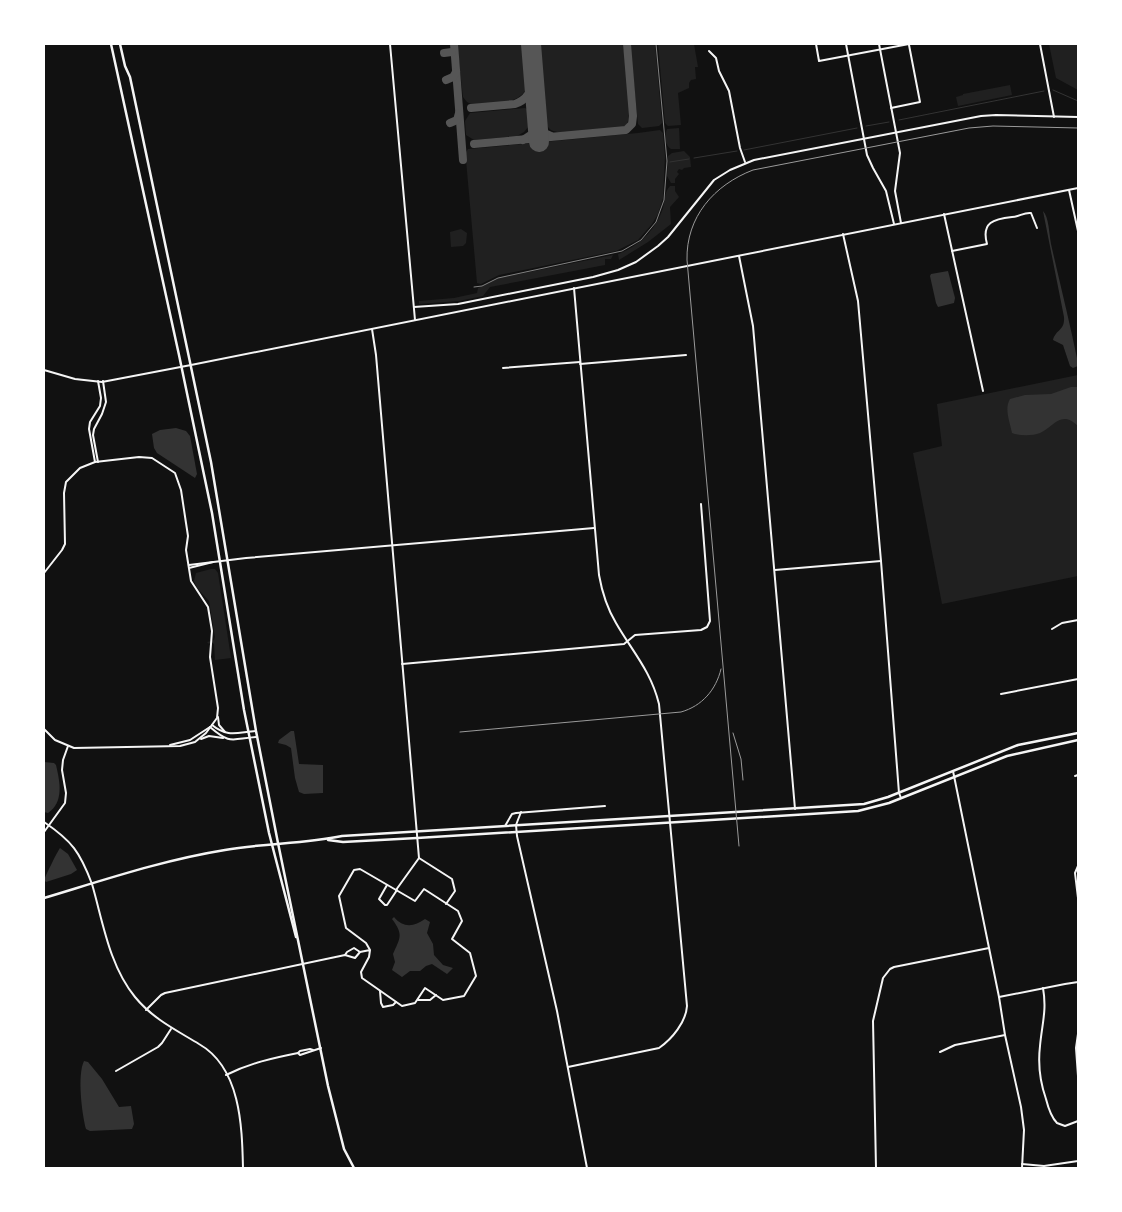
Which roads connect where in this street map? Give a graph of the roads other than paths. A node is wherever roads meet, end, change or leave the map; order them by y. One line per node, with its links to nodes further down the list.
1 (111, 44): 37 (main road)
2 (120, 44): 36 (main road)
3 (390, 44): 31 (street)
4 (656, 44): 29 (lane)
5 (816, 44): 12 (street)
6 (846, 44): 12 (street)
7 (879, 44): 10 (street)
8 (909, 44): 10 (street); 13 (street)
9 (1040, 44): 14 (street)
10 (880, 50): 12 (street); 13 (street)
11 (709, 51): 18 (street)
12 (848, 56): 17 (street)
13 (892, 108): 16 (street)
14 (1054, 117): 15 (street); 16 (street)
15 (1078, 117)
16 (896, 132): 17 (street); 22 (street)
17 (864, 138): 18 (street); 23 (street)
18 (745, 162): 31 (street)
19 (1078, 188): 20 (street)
20 (1069, 190): 21 (street); 25 (street)
21 (944, 214): 22 (street); 27 (street)
22 (901, 223): 23 (street)
23 (894, 224): 26 (street)
24 (1037, 228): 27 (street)
25 (1078, 231)
26 (843, 234): 28 (street); 49 (street)
27 (952, 251): 42 (street)
28 (739, 256): 30 (street); 52 (street)
29 (474, 287)
30 (574, 288): 32 (street); 35 (street)
31 (414, 307): 32 (street)
32 (415, 320): 33 (street)
33 (372, 328): 36 (street); 47 (street)
34 (686, 355): 35 (street)
35 (580, 363): 38 (street); 46 (street)
36 (190, 365): 37 (street); 48 (main road)
37 (182, 367): 41 (street); 50 (main road)
38 (503, 368)
39 (44, 370): 40 (street)
40 (98, 381): 41 (street); 43 (street)
41 (104, 381): 44 (street)
42 (983, 391)
43 (95, 462): 44 (street); 53 (street)
44 (98, 462): 51 (street)
45 (700, 504): 56 (street)
46 (594, 528): 47 (street); 56 (street)
47 (392, 545): 48 (street); 57 (street)
48 (227, 561): 50 (street); 63 (main road)
49 (881, 561): 52 (street); 76 (street)
50 (219, 562): 51 (street); 65 (main road)
51 (188, 566): 60 (street)
52 (775, 570): 79 (street)
53 (44, 574)
54 (1078, 620): 55 (street)
55 (1052, 629)
56 (628, 642): 57 (street); 81 (street)
57 (402, 664): 88 (street)
58 (1078, 680): 59 (street)
59 (1001, 694)
60 (218, 717): 61 (street); 64 (street)
61 (211, 726): 64 (street); 68 (street); 70 (street); 72 (street)
62 (44, 729): 73 (street)
63 (256, 731): 65 (street); 67 (main road)
64 (225, 732): 65 (street)
65 (249, 732): 69 (main road)
66 (1078, 733): 74 (main road)
67 (257, 737): 69 (street); 92 (main road)
68 (223, 738): 69 (street); 70 (street)
69 (250, 738): 93 (main road)
70 (201, 739): 72 (street)
71 (1078, 740): 75 (main road)
72 (170, 745): 73 (street)
73 (68, 746): 84 (street)
74 (953, 771): 75 (street); 76 (main road)
75 (955, 776): 77 (main road); 102 (street)
76 (899, 793): 77 (street); 79 (main road)
77 (901, 798): 83 (main road)
78 (606, 806): 80 (street)
79 (795, 809): 81 (main road)
80 (521, 812): 85 (street); 86 (street)
81 (670, 816): 83 (street); 85 (main road)
82 (44, 822): 84 (street)
83 (670, 822): 89 (main road); 120 (street)
84 (49, 825): 87 (street); 96 (street)
85 (516, 825): 86 (main road); 89 (street)
86 (505, 826): 88 (main road)
87 (44, 832)
88 (416, 832): 90 (street); 91 (main road)
89 (516, 832): 90 (main road); 120 (street)
90 (416, 838): 91 (main road); 94 (street)
91 (324, 840): 92 (main road)
92 (278, 843): 93 (main road); 106 (main road)
93 (271, 844): 96 (main road); 106 (main road)
94 (419, 858): 98 (street); 101 (street)
95 (1077, 868): 100 (street)
96 (92, 884): 99 (main road); 114 (street)
97 (387, 885): 98 (street); 98 (street); 103 (street)
98 (397, 890): 101 (street)
99 (44, 898)
100 (1078, 898)
101 (446, 904): 110 (street)
102 (989, 948): 111 (street); 130 (street)
103 (370, 950): 104 (street); 109 (street)
104 (360, 952): 105 (street); 105 (street)
105 (345, 955): 106 (street)
106 (303, 965): 114 (street); 118 (main road)
107 (1078, 982): 108 (street)
108 (1043, 988): 111 (street); 124 (street)
109 (380, 991): 113 (street); 113 (street)
110 (436, 995): 112 (street); 112 (street)
111 (999, 996): 117 (street)
112 (418, 1000): 113 (street)
113 (396, 1002)
114 (146, 1010): 115 (street)
115 (172, 1029): 121 (street); 122 (street)
116 (1078, 1034): 123 (street)
117 (1005, 1035): 119 (street); 126 (street)
118 (321, 1048): 122 (street); 128 (main road)
119 (940, 1052)
120 (568, 1067): 129 (street)
121 (116, 1071)
122 (226, 1075): 127 (street)
123 (1078, 1076)
124 (1078, 1121)
125 (1078, 1161): 126 (street)
126 (1022, 1164): 131 (street)
127 (243, 1168)
128 (354, 1168)
129 (587, 1168)
130 (876, 1168)
131 (1022, 1168)

